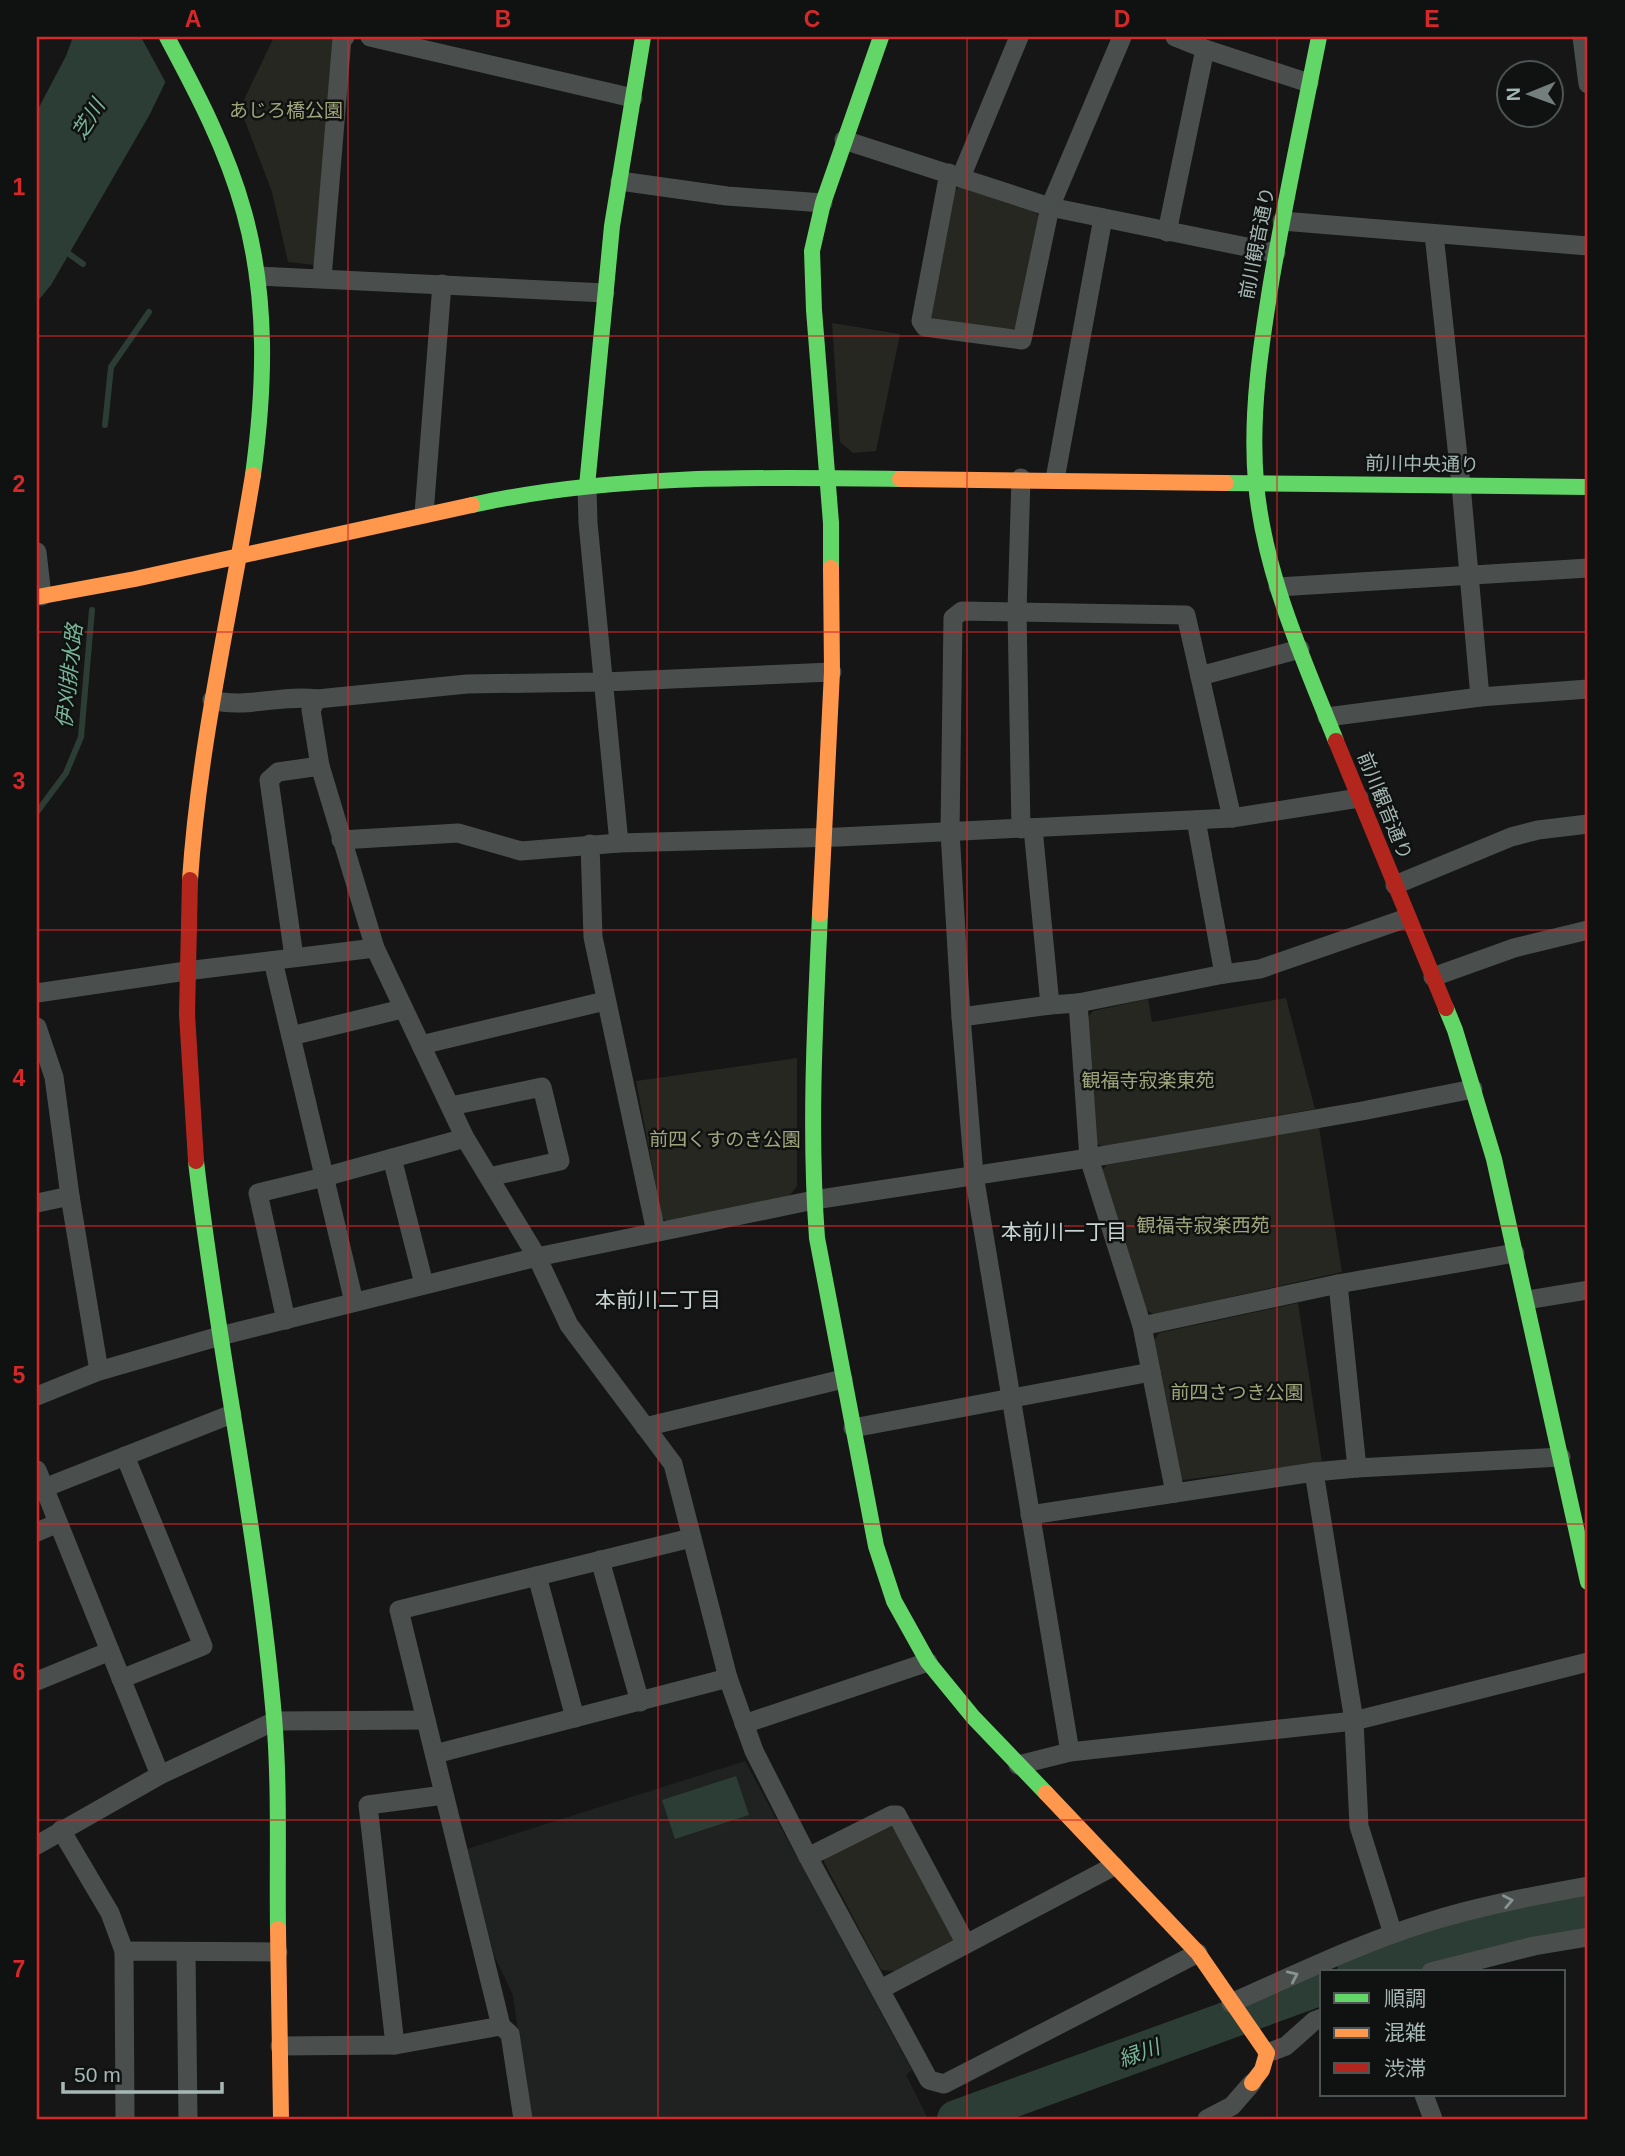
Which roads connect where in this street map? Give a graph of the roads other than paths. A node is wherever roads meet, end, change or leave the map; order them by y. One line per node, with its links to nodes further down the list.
1 (167, 37): 26 (street)
2 (345, 37): 27 (street)
3 (370, 37): 14 (street)
4 (643, 37): 14 (street)
5 (881, 37): 15 (street)
6 (1019, 37): 16 (street)
7 (1122, 37): 19 (street)
8 (1175, 37): 11 (street)
9 (1319, 37): 12 (street, 前川観音通り)
10 (1581, 37): 13 (street)
11 (1205, 49): 12 (street); 22 (street)
12 (1309, 83): 21 (street, 前川観音通り)
13 (1588, 84)
14 (633, 98): 17 (street)
15 (844, 140): 16 (street); 18 (street)
16 (955, 175): 19 (street); 19 (street)
17 (620, 181): 18 (street); 29 (street)
18 (823, 203): 30 (street)
19 (1050, 207): 20 (street)
20 (1102, 218): 22 (street); 32 (street)
21 (1282, 221): 23 (street); 25 (street, 前川観音通り)
22 (1167, 232): 25 (street)
23 (1434, 234): 24 (street); 34 (street)
24 (1588, 247)
25 (1276, 253): 33 (street, 前川観音通り)
26 (258, 276): 27 (street); 39 (street)
27 (322, 278): 28 (street)
28 (442, 284): 29 (street); 37 (street)
29 (605, 293): 35 (street)
30 (829, 478): 31 (street, 前川中央通り); 35 (street, 前川中央通り); 46 (street)
31 (1021, 478): 32 (street, 前川中央通り); 44 (street)
32 (1055, 479): 33 (street, 前川中央通り)
33 (1255, 484): 34 (street, 前川中央通り); 42 (street, 前川観音通り)
34 (1461, 485): 36 (street, 前川中央通り); 41 (street)
35 (587, 486): 37 (street, 前川中央通り); 48 (street)
36 (1588, 487)
37 (424, 514): 39 (street, 前川中央通り)
38 (37, 552): 43 (street)
39 (239, 555): 43 (street, 前川中央通り); 52 (street)
40 (1588, 568): 41 (street)
41 (1469, 575): 42 (street); 50 (street)
42 (1278, 587): 45 (street, 前川観音通り)
43 (40, 597)
44 (1017, 611): 47 (street); 59 (street); 60 (street)
45 (1300, 649): 47 (street); 53 (street, 前川観音通り)
46 (832, 672): 48 (street); 61 (street)
47 (1200, 676): 56 (street)
48 (604, 682): 51 (street); 63 (street)
49 (1588, 689): 50 (street)
50 (1480, 697): 53 (street)
51 (317, 699): 52 (street); 54 (street)
52 (212, 701): 71 (street)
53 (1327, 717): 55 (street, 前川観音通り)
54 (320, 766): 62 (street); 69 (street)
55 (1359, 798): 56 (street); 65 (street, 前川観音通り)
56 (1231, 818): 57 (street)
57 (1196, 820): 59 (street); 72 (street)
58 (1588, 824): 65 (street)
59 (1027, 829): 60 (street); 77 (street)
60 (950, 832): 61 (street); 79 (street)
61 (823, 838): 63 (street); 93 (street)
62 (341, 840): 64 (street); 68 (street)
63 (619, 843): 64 (street)
64 (590, 844): 75 (street)
65 (1395, 885): 66 (street, 前川観音通り)
66 (1407, 918): 72 (street); 73 (street, 前川観音通り)
67 (1588, 930): 73 (street)
68 (375, 948): 69 (street); 78 (street)
69 (294, 957): 70 (street)
70 (273, 961): 71 (street); 81 (street)
71 (186, 971): 74 (street); 105 (street)
72 (1224, 974): 76 (street)
73 (1433, 977): 84 (street, 前川観音通り)
74 (37, 993)
75 (605, 1001): 82 (street); 95 (street)
76 (1078, 1003): 77 (street); 88 (street)
77 (1050, 1005): 79 (street)
78 (402, 1009): 81 (street); 82 (street)
79 (961, 1017): 89 (street)
80 (37, 1027): 83 (street)
81 (291, 1036): 90 (street)
82 (421, 1045): 85 (street)
83 (45, 1078): 92 (street)
84 (1473, 1089): 88 (street); 96 (street, 前川観音通り)
85 (451, 1106): 86 (street); 91 (street)
86 (465, 1138): 87 (street); 91 (street)
87 (392, 1158): 90 (street); 99 (street)
88 (1089, 1158): 89 (street); 104 (street)
89 (974, 1175): 93 (street); 110 (street)
90 (324, 1177): 102 (street); 103 (street)
91 (489, 1177): 97 (street)
92 (70, 1196): 94 (street); 106 (street)
93 (814, 1200): 95 (street); 108 (street)
94 (37, 1203)
95 (656, 1233): 97 (street)
96 (1515, 1253): 98 (street); 101 (street, 前川観音通り)
97 (537, 1257): 99 (street); 112 (street)
98 (1338, 1283): 104 (street); 116 (street)
99 (424, 1284): 102 (street)
100 (1588, 1290): 101 (street)
101 (1527, 1300): 115 (street, 前川観音通り)
102 (354, 1302): 103 (street)
103 (286, 1320): 105 (street)
104 (1142, 1326): 107 (street)
105 (220, 1336): 106 (street); 111 (street)
106 (99, 1371): 109 (street)
107 (1151, 1372): 110 (street); 119 (street)
108 (843, 1380): 112 (street); 113 (street)
109 (37, 1396)
110 (1012, 1398): 113 (street); 120 (street)
111 (232, 1414): 114 (street); 136 (street)
112 (645, 1427): 123 (street)
113 (853, 1428): 128 (street)
114 (125, 1456): 118 (street); 131 (street)
115 (1561, 1457): 116 (street); 126 (street, 前川観音通り)
116 (1357, 1468): 117 (street)
117 (1314, 1472): 119 (street); 137 (street)
118 (40, 1479): 121 (street)
119 (1175, 1493): 120 (street)
120 (1030, 1515): 139 (street)
121 (58, 1523): 122 (street); 127 (street)
122 (37, 1532)
123 (691, 1538): 124 (street); 130 (street)
124 (600, 1560): 125 (street); 133 (street)
125 (537, 1576): 134 (street); 135 (street)
126 (1588, 1582)
127 (110, 1651): 131 (street); 132 (street)
128 (928, 1662): 138 (street); 141 (street)
129 (1588, 1662): 137 (street)
130 (729, 1678): 133 (street); 138 (street)
131 (121, 1679): 142 (street)
132 (37, 1681)
133 (640, 1702): 134 (street)
134 (575, 1718): 140 (street)
135 (426, 1720): 136 (street); 140 (street)
136 (275, 1721): 142 (street); 153 (street)
137 (1354, 1721): 139 (street); 149 (street)
138 (744, 1724): 146 (street)
139 (1070, 1752): 141 (street)
140 (435, 1754): 143 (street)
141 (1018, 1765): 147 (street)
142 (160, 1775): 144 (street)
143 (444, 1795): 160 (street); 161 (street)
144 (61, 1830): 145 (street); 152 (street)
145 (37, 1845)
146 (808, 1857): 151 (street); 157 (street)
147 (1114, 1866): 151 (street); 155 (street)
148 (1588, 1886): 149 (street, one-way to 148)
149 (1393, 1934): 158 (street, one-way to 149)
150 (1588, 1937): 156 (street)
151 (966, 1944): 157 (street)
152 (124, 1951): 154 (street); 166 (street)
153 (278, 1952): 154 (street); 162 (street)
154 (186, 1953): 167 (street)
155 (1198, 1954): 157 (street); 158 (street)
156 (1439, 1970)
157 (881, 1989)
158 (1233, 2006): 163 (street)
159 (1320, 2019): 163 (street)
160 (501, 2026): 161 (street); 169 (street)
161 (394, 2045): 162 (street)
162 (280, 2046): 168 (street)
163 (1267, 2053): 164 (street)
164 (1252, 2083): 170 (street)
165 (1424, 2096): 171 (street)
166 (125, 2119)
167 (188, 2119)
168 (281, 2119)
169 (523, 2119)
170 (1207, 2119)
171 (1433, 2119)

